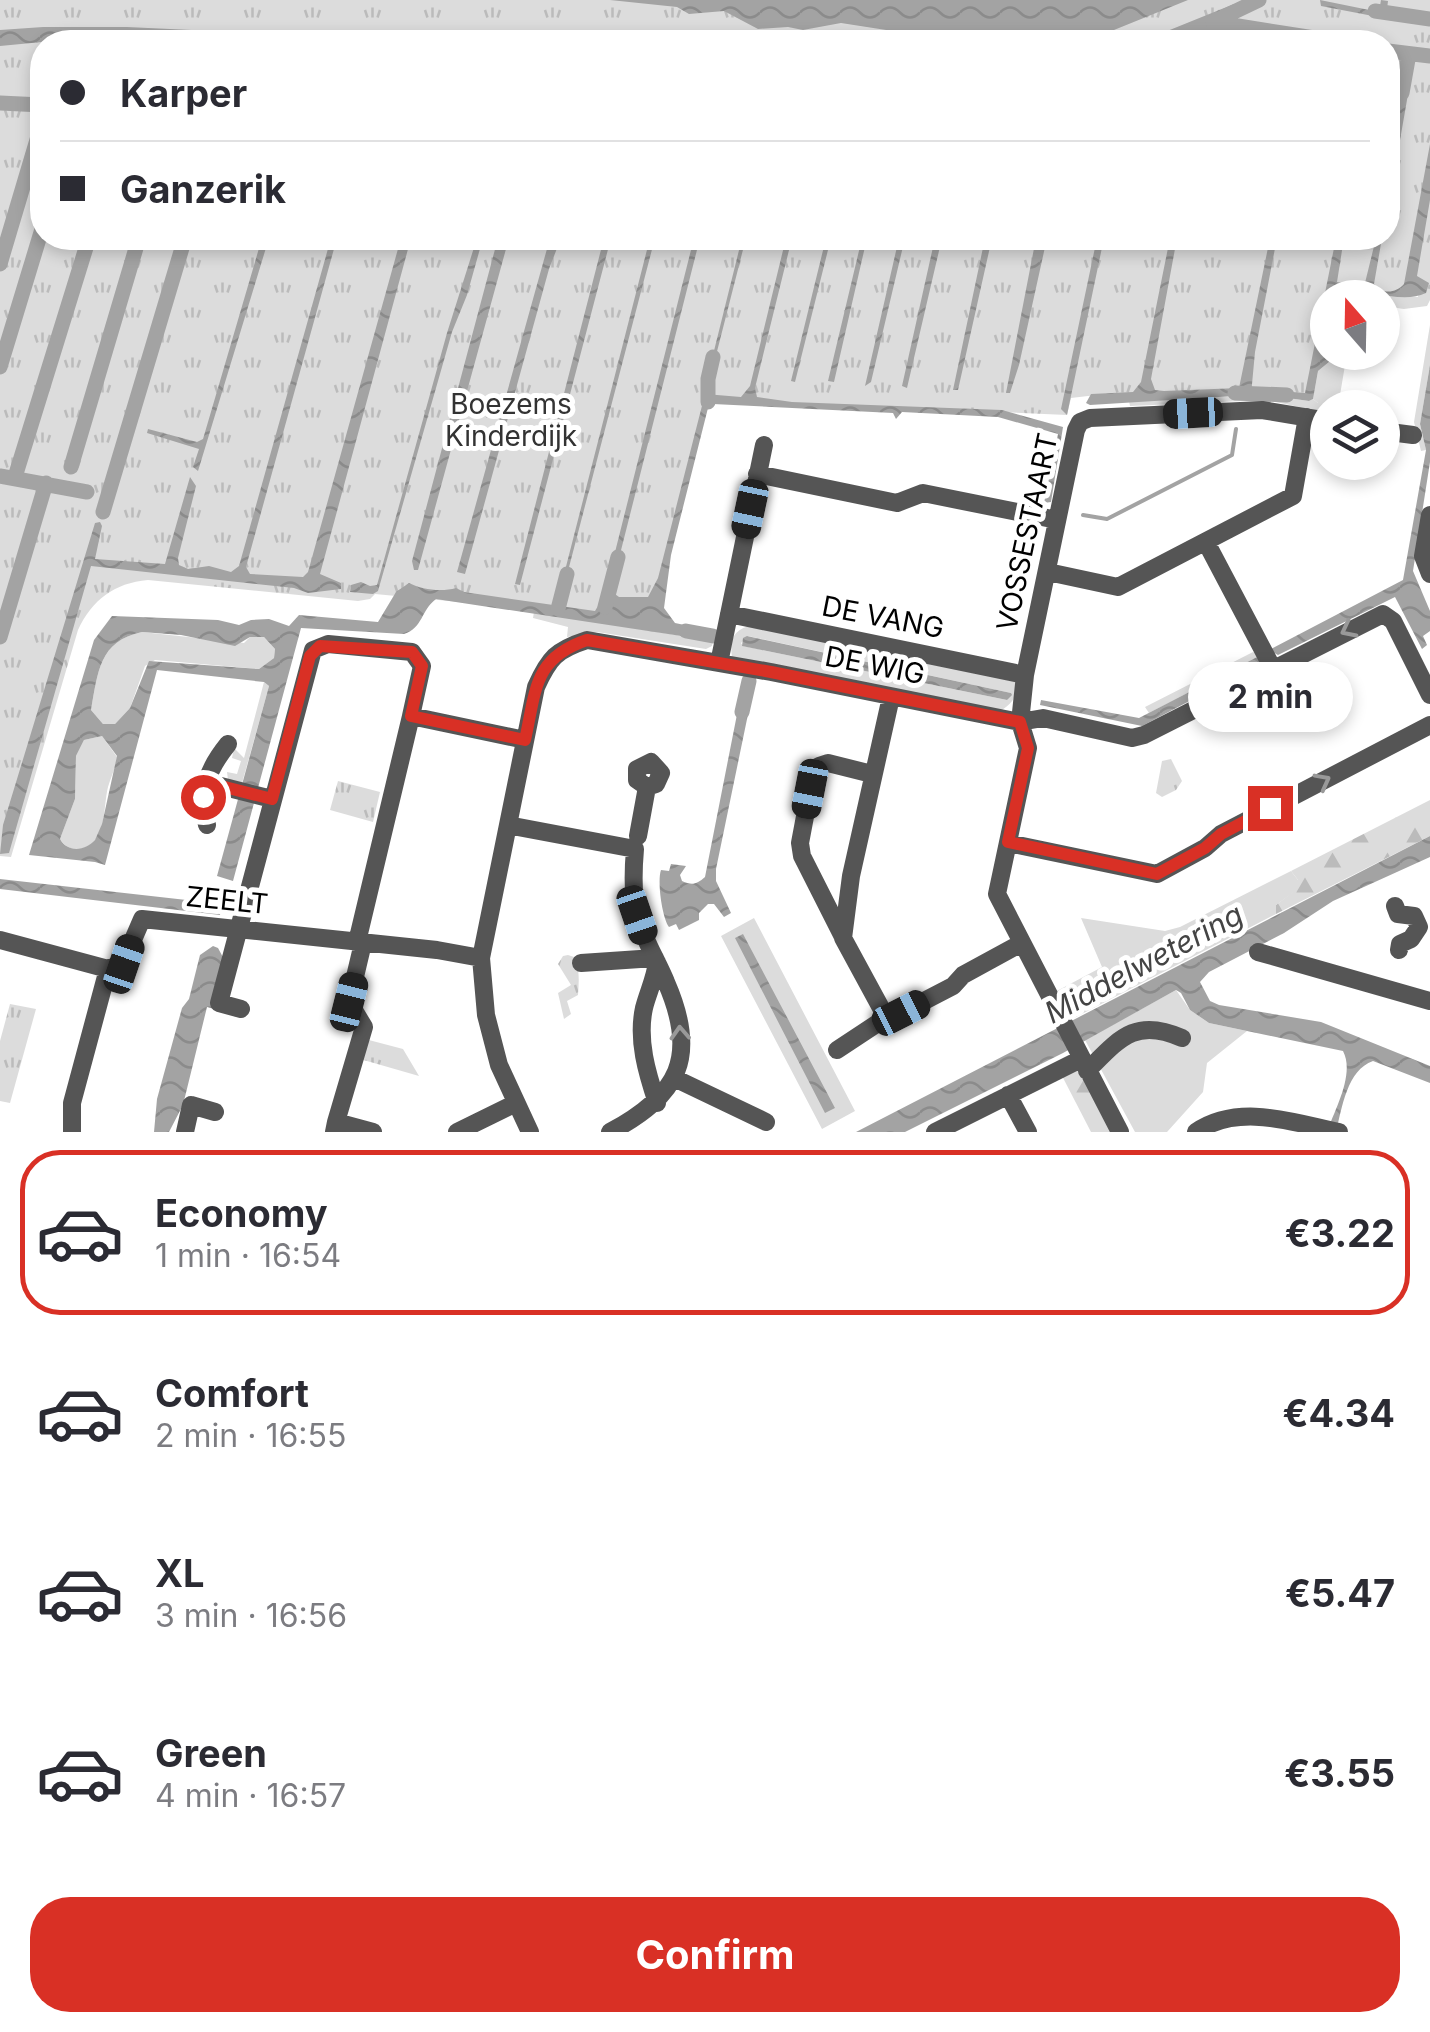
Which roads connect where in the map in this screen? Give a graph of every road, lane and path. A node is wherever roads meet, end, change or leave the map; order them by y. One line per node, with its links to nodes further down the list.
1 (1308, 417): 7 (street, VOSSESTAART); 8 (street)
2 (1400, 434): 3 (street)
3 (1414, 436)
4 (764, 446): 5 (street)
5 (757, 474): 7 (street); 11 (street)
6 (1430, 515): 10 (street)
7 (1057, 520): 9 (street, VOSSESTAART)
8 (1206, 542): 9 (street); 14 (street)
9 (1048, 572): 15 (street, VOSSESTAART)
10 (1430, 574)
11 (729, 614): 13 (street); 15 (street, DE VANG)
12 (1422, 659): 14 (street, DE WIG, one-way to 14); 16 (street)
13 (719, 663): 17 (street, DE WIG); 21 (street, DE WIG)
14 (1273, 669): 19 (street, DE WIG)
15 (1026, 674): 19 (street, VOSSESTAART)
16 (1430, 695)
17 (891, 697): 19 (street, DE WIG); 23 (street)
18 (411, 716): 21 (street); 26 (street); 36 (street)
19 (1020, 722): 30 (street, VOSSESTAART)
20 (1430, 725): 30 (street, one-way to 20)
21 (525, 740): 28 (street, DE WIG)
22 (228, 744): 24 (street)
23 (872, 774): 34 (street); 34 (street)
24 (205, 782): 26 (street); 27 (street)
25 (647, 787): 29 (street)
26 (266, 798): 33 (street)
27 (207, 825)
28 (508, 825): 40 (street, DE WIG); 41 (street)
29 (638, 836)
30 (1008, 842): 37 (street, VOSSESTAART)
31 (1394, 906): 32 (street)
32 (1424, 926): 38 (street)
33 (238, 927): 36 (street, ZEELT); 43 (street, ZEELT); 45 (street)
34 (843, 938): 46 (street)
35 (0, 940): 43 (street)
36 (360, 943): 40 (street, ZEELT); 57 (street)
37 (1020, 944): 46 (street); 49 (street, VOSSESTAART)
38 (1399, 950)
39 (1258, 952): 44 (street)
40 (482, 958): 52 (street, DE WIG)
41 (656, 960): 42 (street); 50 (street, one-way to 41); 53 (street)
42 (581, 963)
43 (108, 969): 59 (street)
44 (1430, 1001)
45 (242, 1009)
46 (890, 1015): 48 (street)
47 (1182, 1037): 49 (street)
48 (837, 1050)
49 (1081, 1060): 51 (street); 67 (street, VOSSESTAART)
50 (674, 1078): 53 (street); 55 (street)
51 (1008, 1095): 56 (street); 66 (street)
52 (516, 1103): 62 (street); 63 (street, DE WIG)
53 (657, 1103): 64 (street)
54 (214, 1112): 60 (street)
55 (766, 1122)
56 (959, 1126): 65 (street)
57 (335, 1127): 61 (street)
58 (1334, 1131): 68 (street)
59 (72, 1132)
60 (184, 1132)
61 (373, 1132)
62 (458, 1132)
63 (530, 1132)
64 (610, 1132)
65 (935, 1132)
66 (1028, 1132)
67 (1120, 1132)
68 (1196, 1132)

